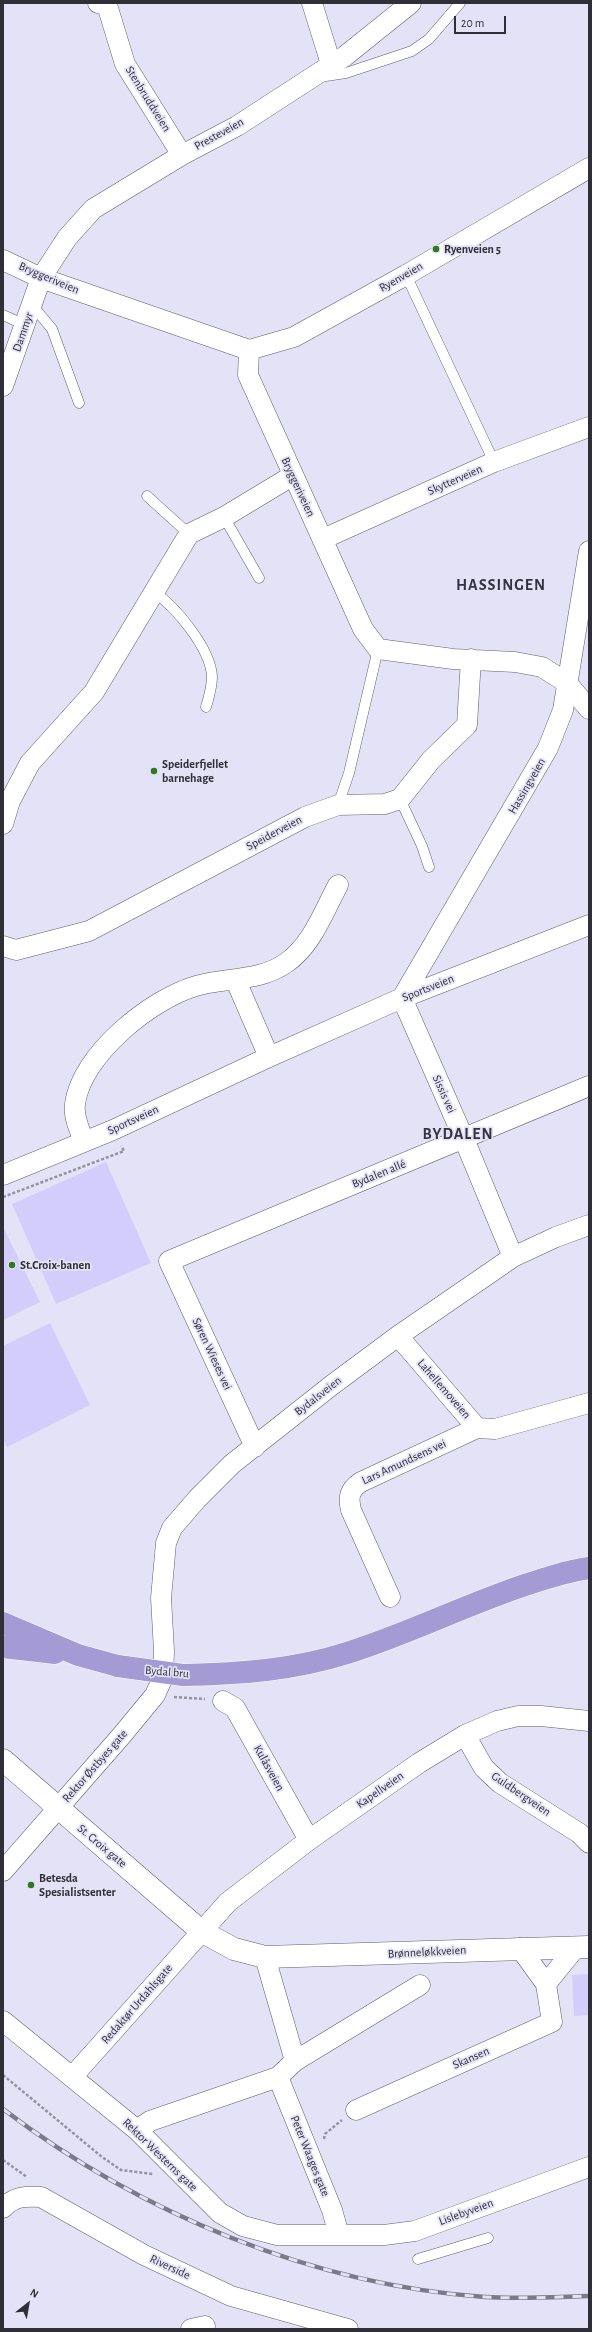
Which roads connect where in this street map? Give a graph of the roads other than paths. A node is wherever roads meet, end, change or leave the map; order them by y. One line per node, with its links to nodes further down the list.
1 (312, 3): 5 (street)
2 (411, 3): 5 (street, Presteveien)
3 (460, 3): 6 (lane)
4 (105, 4): 7 (street, Stenbruddveien)
5 (331, 64): 6 (street, Presteveien)
6 (312, 77): 7 (street, Presteveien)
7 (182, 155): 11 (street, Presteveien)
8 (589, 168): 10 (street, Ryenveien)
9 (3, 260): 11 (street, Bryggeriveien)
10 (406, 275): 15 (street, Ryenveien); 19 (lane)
11 (42, 278): 12 (street, Dammyr); 15 (street, Bryggeriveien)
12 (32, 305): 14 (street, Dammyr); 17 (lane)
13 (3, 315): 14 (lane)
14 (25, 325): 16 (street, Dammyr)
15 (249, 350): 20 (street, Bryggeriveien)
16 (4, 380)
17 (79, 403)
18 (589, 427): 19 (street, Skytterveien)
19 (494, 462): 24 (street, Skytterveien)
20 (292, 476): 22 (street); 24 (street, Bryggeriveien)
21 (147, 496): 23 (lane)
22 (224, 517): 23 (street); 26 (lane)
23 (189, 534): 27 (street)
24 (323, 539): 28 (street, Bryggeriveien)
25 (589, 551): 30 (street, Hassingveien)
26 (259, 578)
27 (154, 592): 31 (lane); 35 (street)
28 (378, 649): 29 (street); 34 (lane)
29 (471, 659): 30 (street); 33 (street)
30 (567, 683): 32 (street); 41 (street, Hassingveien)
31 (206, 707)
32 (589, 709)
33 (400, 798): 34 (street, Speiderveien); 36 (lane)
34 (338, 805): 39 (street, Speiderveien)
35 (3, 824)
36 (429, 867)
37 (338, 886): 40 (street)
38 (589, 925): 41 (street, Sportsveien)
39 (3, 946)
40 (236, 981): 42 (street); 45 (street)
41 (402, 998): 42 (street, Sportsveien); 44 (street, Sissis vei)
42 (269, 1057): 45 (street, Sportsveien)
43 (589, 1086): 44 (street, Bydalen allé)
44 (464, 1139): 48 (street, Sissis vei); 49 (street, Bydalen allé)
45 (84, 1142): 46 (street, Sportsveien)
46 (3, 1175)
47 (589, 1225): 48 (street, Bydalsveien)
48 (513, 1257): 50 (street, Bydalsveien)
49 (169, 1261): 53 (street, Søren Wieses vei)
50 (398, 1336): 52 (street, Lahellemoveien); 53 (street, Bydalsveien)
51 (589, 1403): 52 (street, Lahellemoveien)
52 (477, 1428): 55 (street, Lars Amundsens vei)
53 (256, 1447): 58 (street, Bydalsveien)
54 (589, 1568): 59 (highway, Bydal bru, bridge)
55 (390, 1597)
56 (3, 1623): 59 (highway)
57 (3, 1647): 59 (highway)
58 (164, 1651): 64 (street, Rektor Østbyes gate)
59 (78, 1655)
60 (223, 1701): 65 (street, Kulåsveien)
61 (589, 1721): 62 (street, Kapellveien)
62 (465, 1735): 65 (street, Kapellveien); 66 (street, Guldbergveien)
63 (3, 1760): 64 (street, St. Croix gate)
64 (58, 1809): 67 (street, Rektor Østbyes gate); 68 (street, St. Croix gate)
65 (309, 1840): 68 (street, Kapellveien)
66 (589, 1844)
67 (3, 1871)
68 (201, 1931): 71 (street, Brønneløkkveien); 76 (street, Redaktør Urdahlsgate)
69 (582, 1947): 70 (street, Brønneløkkveien); 72 (street)
70 (520, 1948): 71 (street, Brønneløkkveien); 72 (street, Skansen)
71 (265, 1957): 75 (street)
72 (546, 1984): 78 (street, Skansen)
73 (420, 1985): 75 (street)
74 (3, 2021): 76 (street, Rektor Westerns gate)
75 (295, 2061): 77 (street)
76 (72, 2076): 79 (street, Rektor Westerns gate)
77 (278, 2078): 79 (street); 82 (street, Peter Waages gate)
78 (356, 2110)
79 (137, 2130): 82 (street, Rektor Westerns gate)
80 (589, 2167): 82 (street, Lislebyveien)
81 (3, 2208): 85 (street, Riverside)
82 (339, 2235)
83 (488, 2238): 84 (lane)
84 (418, 2259)
85 (295, 2322): 86 (street, Riverside)
86 (338, 2328)

